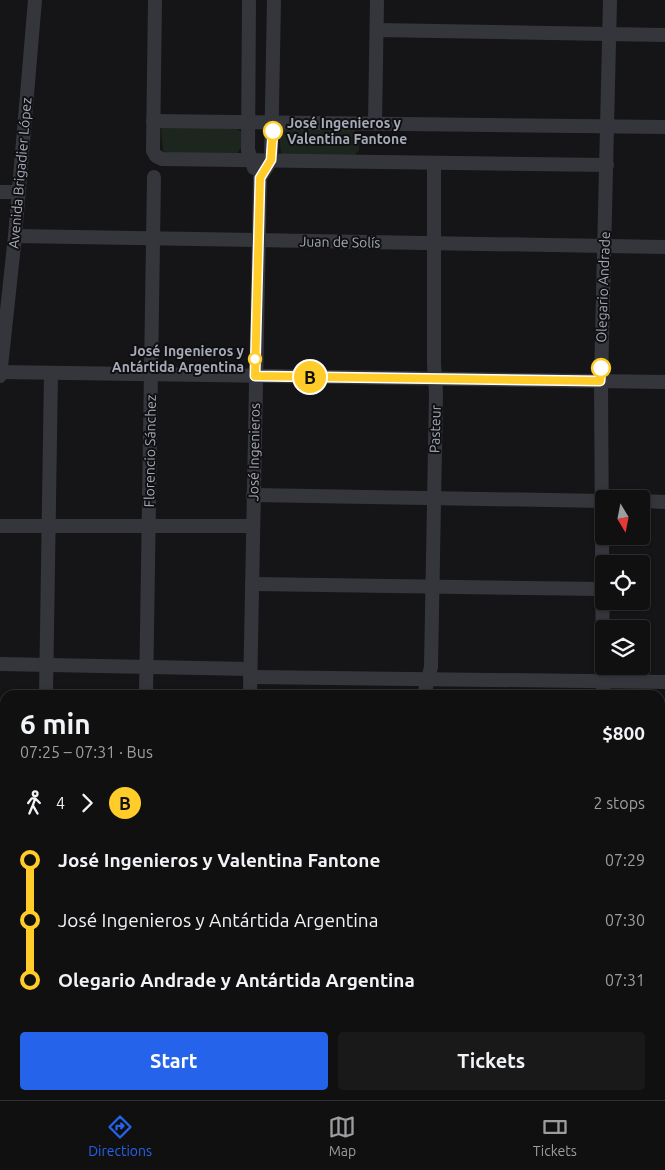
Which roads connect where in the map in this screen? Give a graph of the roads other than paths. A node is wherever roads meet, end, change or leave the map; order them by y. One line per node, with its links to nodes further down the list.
1 (35, 0): 23 (street, Avenida Brigadier López)
2 (155, 0): 10 (street)
3 (249, 0): 11 (street)
4 (274, 0): 12 (street)
5 (377, 0): 7 (street)
6 (610, 0): 8 (street, Olegario Andrade)
7 (377, 30): 8 (street); 13 (street)
8 (610, 34): 9 (street); 14 (street, Olegario Andrade)
9 (665, 35)
10 (154, 121): 11 (street); 16 (street)
11 (248, 121): 12 (street); 16 (street)
12 (274, 122): 13 (street); 17 (street)
13 (375, 123): 14 (street)
14 (608, 126): 15 (street); 19 (street, Olegario Andrade)
15 (665, 127)
16 (251, 160): 17 (street); 21 (street)
17 (271, 160): 18 (street); 21 (street)
18 (434, 163): 19 (street); 27 (street, Pasteur)
19 (606, 165): 28 (street, Olegario Andrade)
20 (154, 177): 25 (street, Florencio Sánchez)
21 (260, 178): 26 (street, José Ingenieros)
22 (0, 192): 23 (street)
23 (17, 192): 24 (street, Avenida Brigadier López)
24 (15, 236): 25 (street, Juan de Solís); 30 (street, Avenida Brigadier López)
25 (153, 238): 26 (street, Juan de Solís); 33 (street, Florencio Sánchez)
26 (257, 240): 27 (street, Juan de Solís); 35 (street, José Ingenieros)
27 (435, 244): 28 (street, Juan de Solís); 36 (street, Pasteur)
28 (604, 246): 29 (street, Juan de Solís); 37 (street, Olegario Andrade)
29 (665, 247)
30 (2, 335): 31 (street, Avenida Brigadier López)
31 (0, 372): 32 (street); 34 (street, Avenida Brigadier López)
32 (51, 373): 33 (street); 48 (street)
33 (151, 374): 35 (street); 46 (street, Florencio Sánchez)
34 (0, 376)
35 (255, 376): 36 (street); 40 (street, José Ingenieros)
36 (435, 379): 37 (street); 41 (street, Pasteur)
37 (600, 381): 38 (street); 39 (street, Olegario Andrade)
38 (665, 382)
39 (602, 490)
40 (253, 495): 41 (street); 47 (street, José Ingenieros)
41 (433, 496): 42 (street); 50 (street, Pasteur)
42 (595, 500)
43 (650, 501): 44 (street)
44 (665, 502)
45 (0, 526): 48 (street)
46 (149, 526): 47 (street); 48 (street); 55 (street, Florencio Sánchez)
47 (253, 526): 49 (street, José Ingenieros)
48 (48, 527): 54 (street)
49 (252, 584): 50 (street); 56 (street, José Ingenieros)
50 (432, 586): 51 (street); 57 (street, Pasteur)
51 (595, 589)
52 (601, 610): 59 (street, Olegario Andrade)
53 (0, 664): 54 (street)
54 (46, 664): 55 (street); 60 (street)
55 (147, 666): 56 (street); 61 (street, Florencio Sánchez)
56 (250, 673): 57 (street); 62 (street, José Ingenieros)
57 (428, 679): 59 (street); 63 (street, Pasteur)
58 (665, 682): 59 (street)
59 (602, 688)
60 (46, 690)
61 (146, 690)
62 (250, 690)
63 (425, 690)

